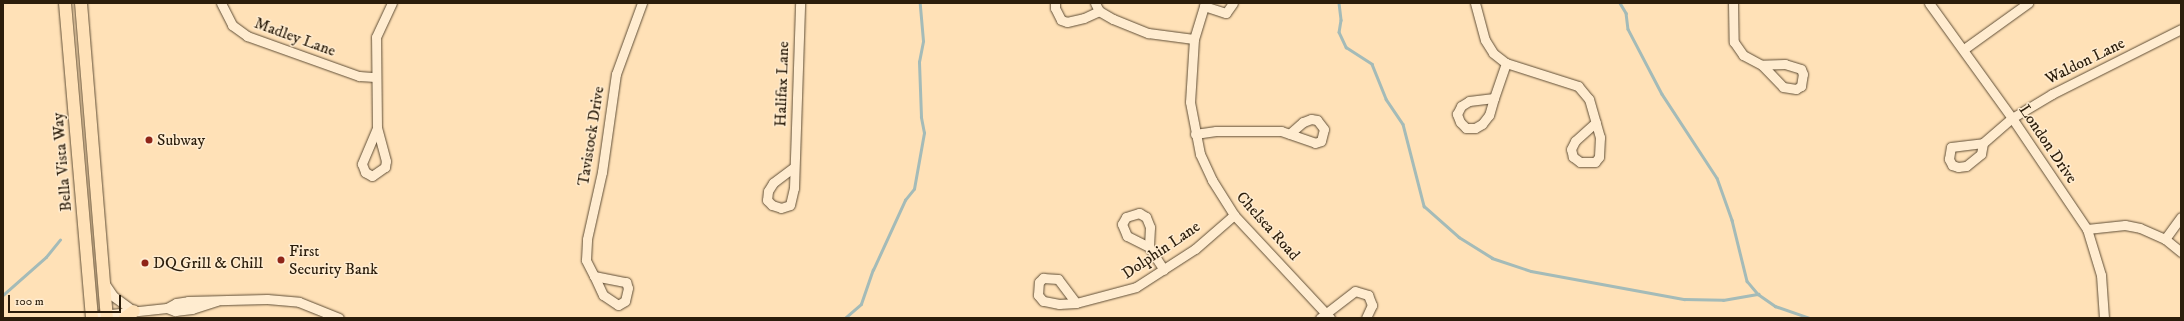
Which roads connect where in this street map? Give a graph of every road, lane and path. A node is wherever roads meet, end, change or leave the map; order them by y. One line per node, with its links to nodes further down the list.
1 (65, 3): 42 (main road, Bella Vista Way)
2 (81, 3): 37 (main road, Bella Vista Way)
3 (221, 3): 20 (street, Madley Lane)
4 (392, 3): 20 (street)
5 (642, 3): 36 (street, Tavistock Drive)
6 (800, 3): 28 (street, Halifax Lane)
7 (1055, 3): 14 (street)
8 (1233, 3): 13 (street)
9 (1475, 3): 18 (street)
10 (1733, 3): 19 (street)
11 (1930, 3): 17 (street, London Drive)
12 (2028, 3): 17 (street)
13 (1204, 5): 16 (street, Chelsea Road)
14 (1097, 7): 16 (street)
15 (2178, 33): 22 (street, Waldon Lane)
16 (1194, 39): 25 (street, Chelsea Road)
17 (1964, 49): 22 (street, London Drive)
18 (1506, 63): 21 (street); 23 (street)
19 (1762, 65)
20 (374, 77): 24 (street)
21 (1494, 98)
22 (2012, 118): 27 (street, Waldon Lane); 31 (street, London Drive)
23 (1596, 122)
24 (377, 128)
25 (1195, 134): 26 (street); 29 (street, Chelsea Road)
26 (1288, 134)
27 (1983, 143)
28 (794, 167)
29 (1234, 215): 35 (street, Dolphin Lane); 41 (street, Chelsea Road)
30 (2181, 217): 32 (street)
31 (2087, 229): 32 (street); 45 (street, London Drive)
32 (2165, 238): 34 (street)
33 (1149, 247): 35 (street)
34 (2181, 252)
35 (1164, 270): 38 (street, Dolphin Lane)
36 (594, 276)
37 (104, 282): 39 (street); 40 (main road, Bella Vista Way)
38 (1076, 303)
39 (129, 315): 40 (street); 43 (street)
40 (107, 316): 42 (street)
41 (1325, 316): 44 (street)
42 (92, 317)
43 (339, 318)
44 (1366, 318)
45 (2104, 318)

